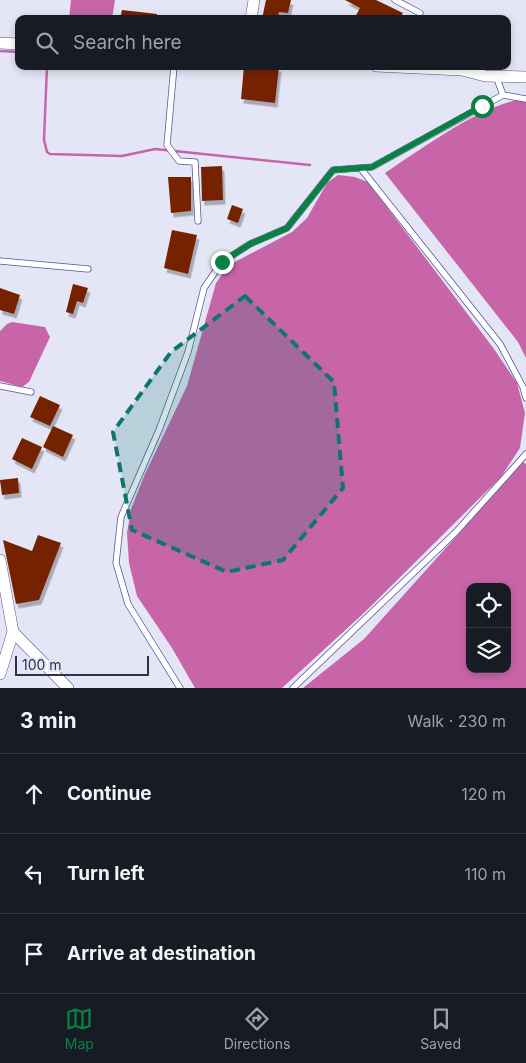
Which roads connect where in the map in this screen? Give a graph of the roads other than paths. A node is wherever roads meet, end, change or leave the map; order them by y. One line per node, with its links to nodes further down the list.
1 (254, 0): 4 (street)
2 (395, 0): 3 (lane)
3 (420, 13)
4 (252, 15)
5 (0, 43): 6 (street)
6 (15, 44)
7 (174, 70): 14 (lane)
8 (462, 70): 9 (street)
9 (496, 76): 10 (street); 11 (lane)
10 (526, 77)
11 (503, 96): 12 (lane); 13 (lane)
12 (526, 100)
13 (362, 170): 19 (lane); 25 (lane)
14 (198, 221)
15 (0, 261): 16 (lane)
16 (88, 269)
17 (0, 386): 18 (lane)
18 (31, 392)
19 (526, 398)
20 (526, 454): 26 (lane)
21 (0, 560): 22 (street)
22 (13, 632): 23 (street); 24 (street)
23 (0, 674)
24 (68, 688)
25 (180, 688)
26 (294, 688)

